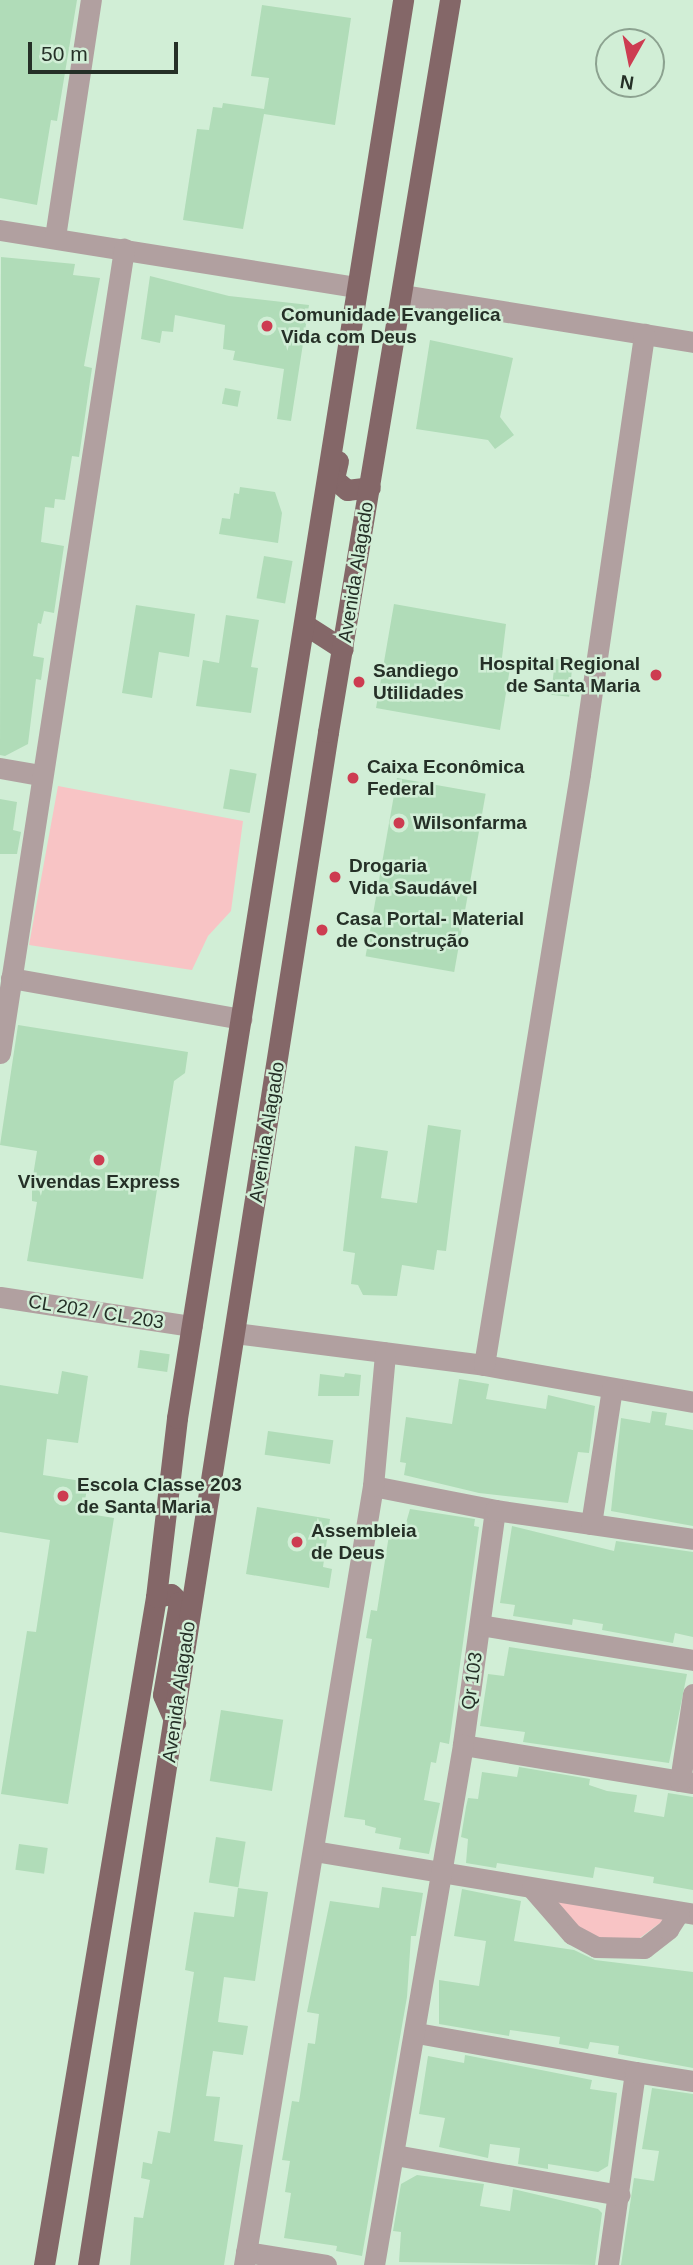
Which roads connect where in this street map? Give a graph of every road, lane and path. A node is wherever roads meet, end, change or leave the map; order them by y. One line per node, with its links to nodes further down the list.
1 (92, 0): 5 (street)
2 (403, 0): 7 (main road, Avenida Alagado)
3 (450, 0): 8 (main road, Avenida Alagado)
4 (0, 230): 5 (street)
5 (55, 237): 6 (street)
6 (124, 249): 7 (street); 16 (street)
7 (356, 287): 11 (main road, Avenida Alagado)
8 (403, 295): 9 (street); 12 (main road, Avenida Alagado)
9 (644, 334): 10 (street); 24 (street)
10 (693, 342)
11 (346, 365): 12 (main road); 13 (main road, Avenida Alagado)
12 (370, 487): 14 (main road, Avenida Alagado)
13 (303, 624): 14 (main road); 18 (main road, Avenida Alagado)
14 (343, 649): 22 (main road, Avenida Alagado)
15 (0, 768): 16 (street)
16 (40, 775): 17 (street)
17 (11, 978): 18 (street); 19 (street)
18 (241, 1019): 21 (main road, Avenida Alagado)
19 (0, 1053)
20 (0, 1297): 21 (street, CL 202 / CL 203)
21 (192, 1326): 27 (main road, Avenida Alagado)
22 (235, 1333): 23 (street); 32 (main road, Avenida Alagado)
23 (385, 1353): 24 (street); 28 (street)
24 (484, 1366): 25 (street)
25 (612, 1389): 26 (street); 30 (street)
26 (693, 1402)
27 (177, 1418): 32 (main road); 33 (main road, Avenida Alagado)
28 (373, 1486): 29 (street); 40 (street)
29 (495, 1510): 30 (street); 34 (street, Qr 103)
30 (591, 1524): 31 (street)
31 (693, 1539)
32 (196, 1563): 37 (main road, Avenida Alagado)
33 (156, 1597): 37 (main road); 50 (main road, Avenida Alagado)
34 (480, 1625): 35 (street); 38 (street, Qr 103)
35 (693, 1660)
36 (693, 1694): 39 (street)
37 (176, 1724): 51 (main road, Avenida Alagado)
38 (463, 1745): 39 (street); 41 (street, Qr 103)
39 (686, 1782)
40 (314, 1851): 41 (street); 49 (street)
41 (443, 1871): 42 (street); 44 (street, Qr 103)
42 (532, 1888): 43 (street); 43 (street)
43 (686, 1913)
44 (417, 2034): 45 (street); 47 (street, Qr 103)
45 (635, 2072): 46 (street); 48 (street)
46 (693, 2081)
47 (394, 2155): 48 (street); 53 (street, Qr 103)
48 (619, 2195): 54 (street)
49 (245, 2259): 52 (street)
50 (44, 2265)
51 (88, 2265)
52 (326, 2265)
53 (374, 2265)
54 (608, 2265)

